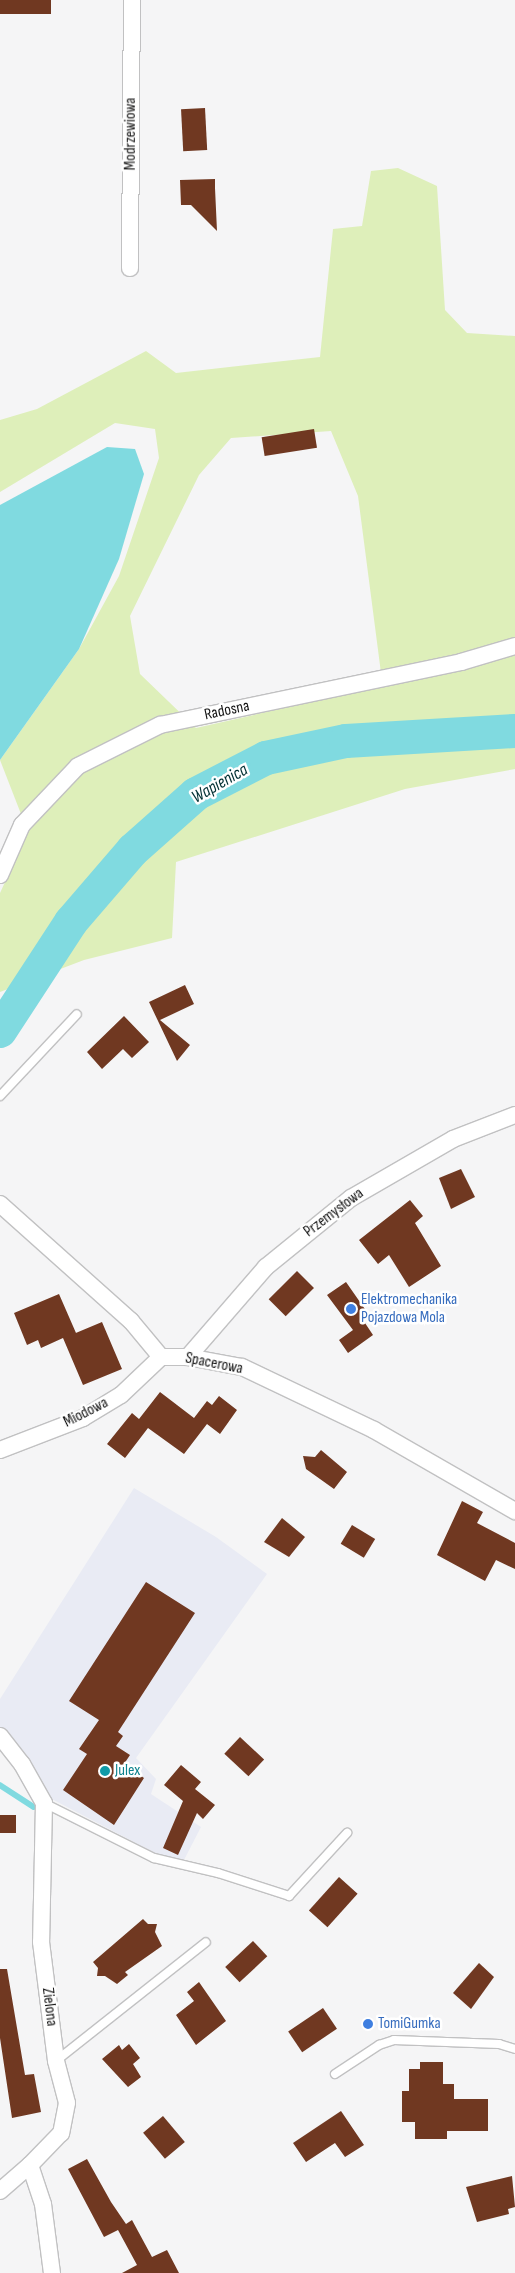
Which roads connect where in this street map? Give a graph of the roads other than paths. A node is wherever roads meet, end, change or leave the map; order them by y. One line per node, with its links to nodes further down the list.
1 (132, 0): 2 (street, Modrzewiowa)
2 (130, 268)
3 (515, 646): 4 (street, Radosna)
4 (0, 875)
5 (77, 1014): 6 (lane)
6 (0, 1096)
7 (515, 1115): 10 (street, Przemysłowa)
8 (0, 1204): 9 (street)
9 (161, 1357): 10 (street, Spacerowa); 11 (street, Miodowa)
10 (188, 1357): 12 (street, Spacerowa)
11 (0, 1450)
12 (515, 1511)
13 (0, 1736): 14 (street)
14 (44, 1803): 15 (lane); 18 (street, Zielona)
15 (347, 1832)
16 (206, 1942): 18 (lane)
17 (515, 2049): 19 (lane)
18 (56, 2061): 20 (street, Zielona)
19 (335, 2074)
20 (30, 2165): 21 (street, Zielona); 22 (street)
21 (0, 2191)
22 (52, 2273)

